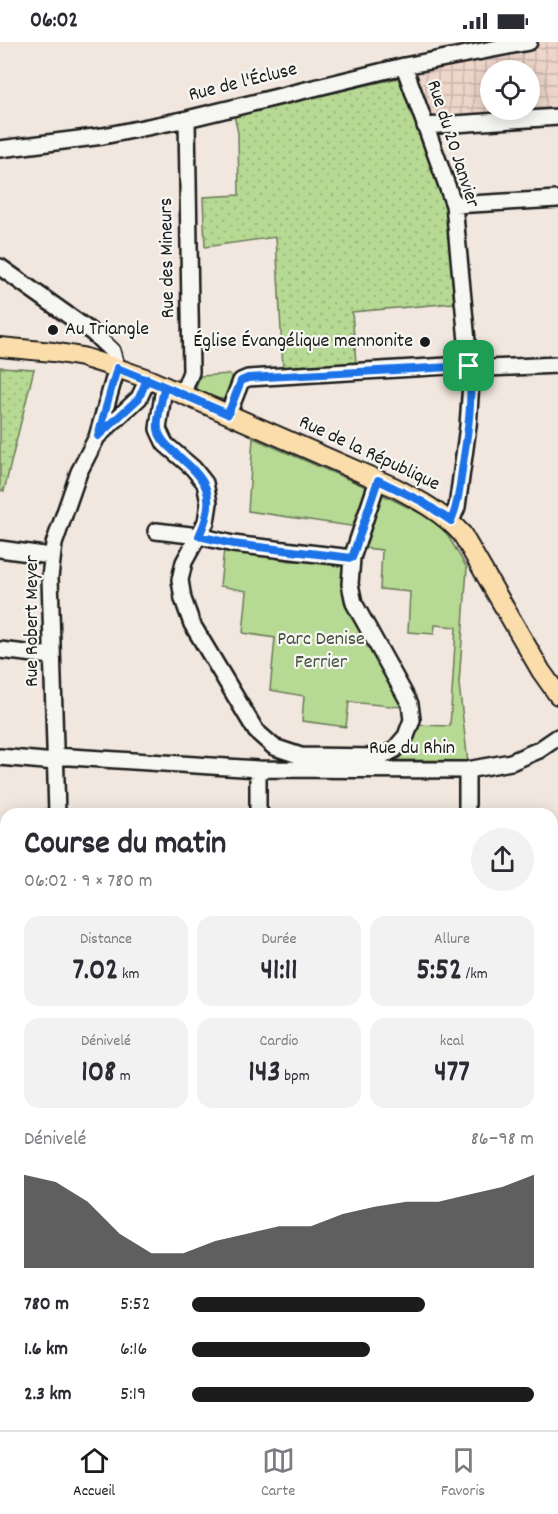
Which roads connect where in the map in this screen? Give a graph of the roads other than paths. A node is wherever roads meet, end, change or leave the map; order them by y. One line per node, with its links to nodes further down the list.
1 (529, 42): 2 (street, Rue de l'Écluse)
2 (404, 66): 4 (street, Rue de l'Écluse); 5 (street, Rue du 20 Janvier)
3 (558, 117): 5 (street)
4 (187, 119): 6 (street, Rue de l'Écluse); 15 (street, Rue des Mineurs)
5 (425, 126): 8 (street, Rue du 20 Janvier)
6 (0, 149)
7 (558, 199): 8 (street)
8 (454, 205): 12 (street, Rue du 20 Janvier)
9 (0, 267): 13 (street)
10 (0, 347): 13 (main road, Rue de la République)
11 (558, 365): 12 (street)
12 (469, 366): 16 (street); 19 (street, Rue du 20 Janvier)
13 (117, 368): 14 (main road, Rue de la République); 17 (street, Rue Robert Meyer)
14 (147, 379): 15 (main road, Rue de la République); 17 (street, Rue Robert Meyer)
15 (175, 391): 16 (main road, Rue de la République); 21 (street)
16 (228, 414): 18 (main road, Rue de la République)
17 (98, 436): 23 (street, Rue Robert Meyer)
18 (378, 480): 19 (main road, Rue de la République); 24 (street)
19 (451, 521): 27 (main road, Rue de la République)
20 (156, 531): 21 (street)
21 (199, 536): 24 (street); 24 (street)
22 (0, 549): 23 (street)
23 (51, 556): 26 (street, Rue Robert Meyer)
24 (352, 558)
25 (0, 650): 26 (street)
26 (52, 657): 30 (street, Rue Robert Meyer)
27 (558, 695)
28 (558, 737): 32 (street, Rue du Rhin)
29 (0, 757): 30 (street, Rue du Rhin)
30 (55, 759): 31 (street, Rue du Rhin); 33 (street, Rue Robert Meyer)
31 (258, 769): 32 (street, Rue du Rhin); 34 (street)
32 (467, 771): 35 (street)
33 (57, 808)
34 (259, 808)
35 (467, 808)

